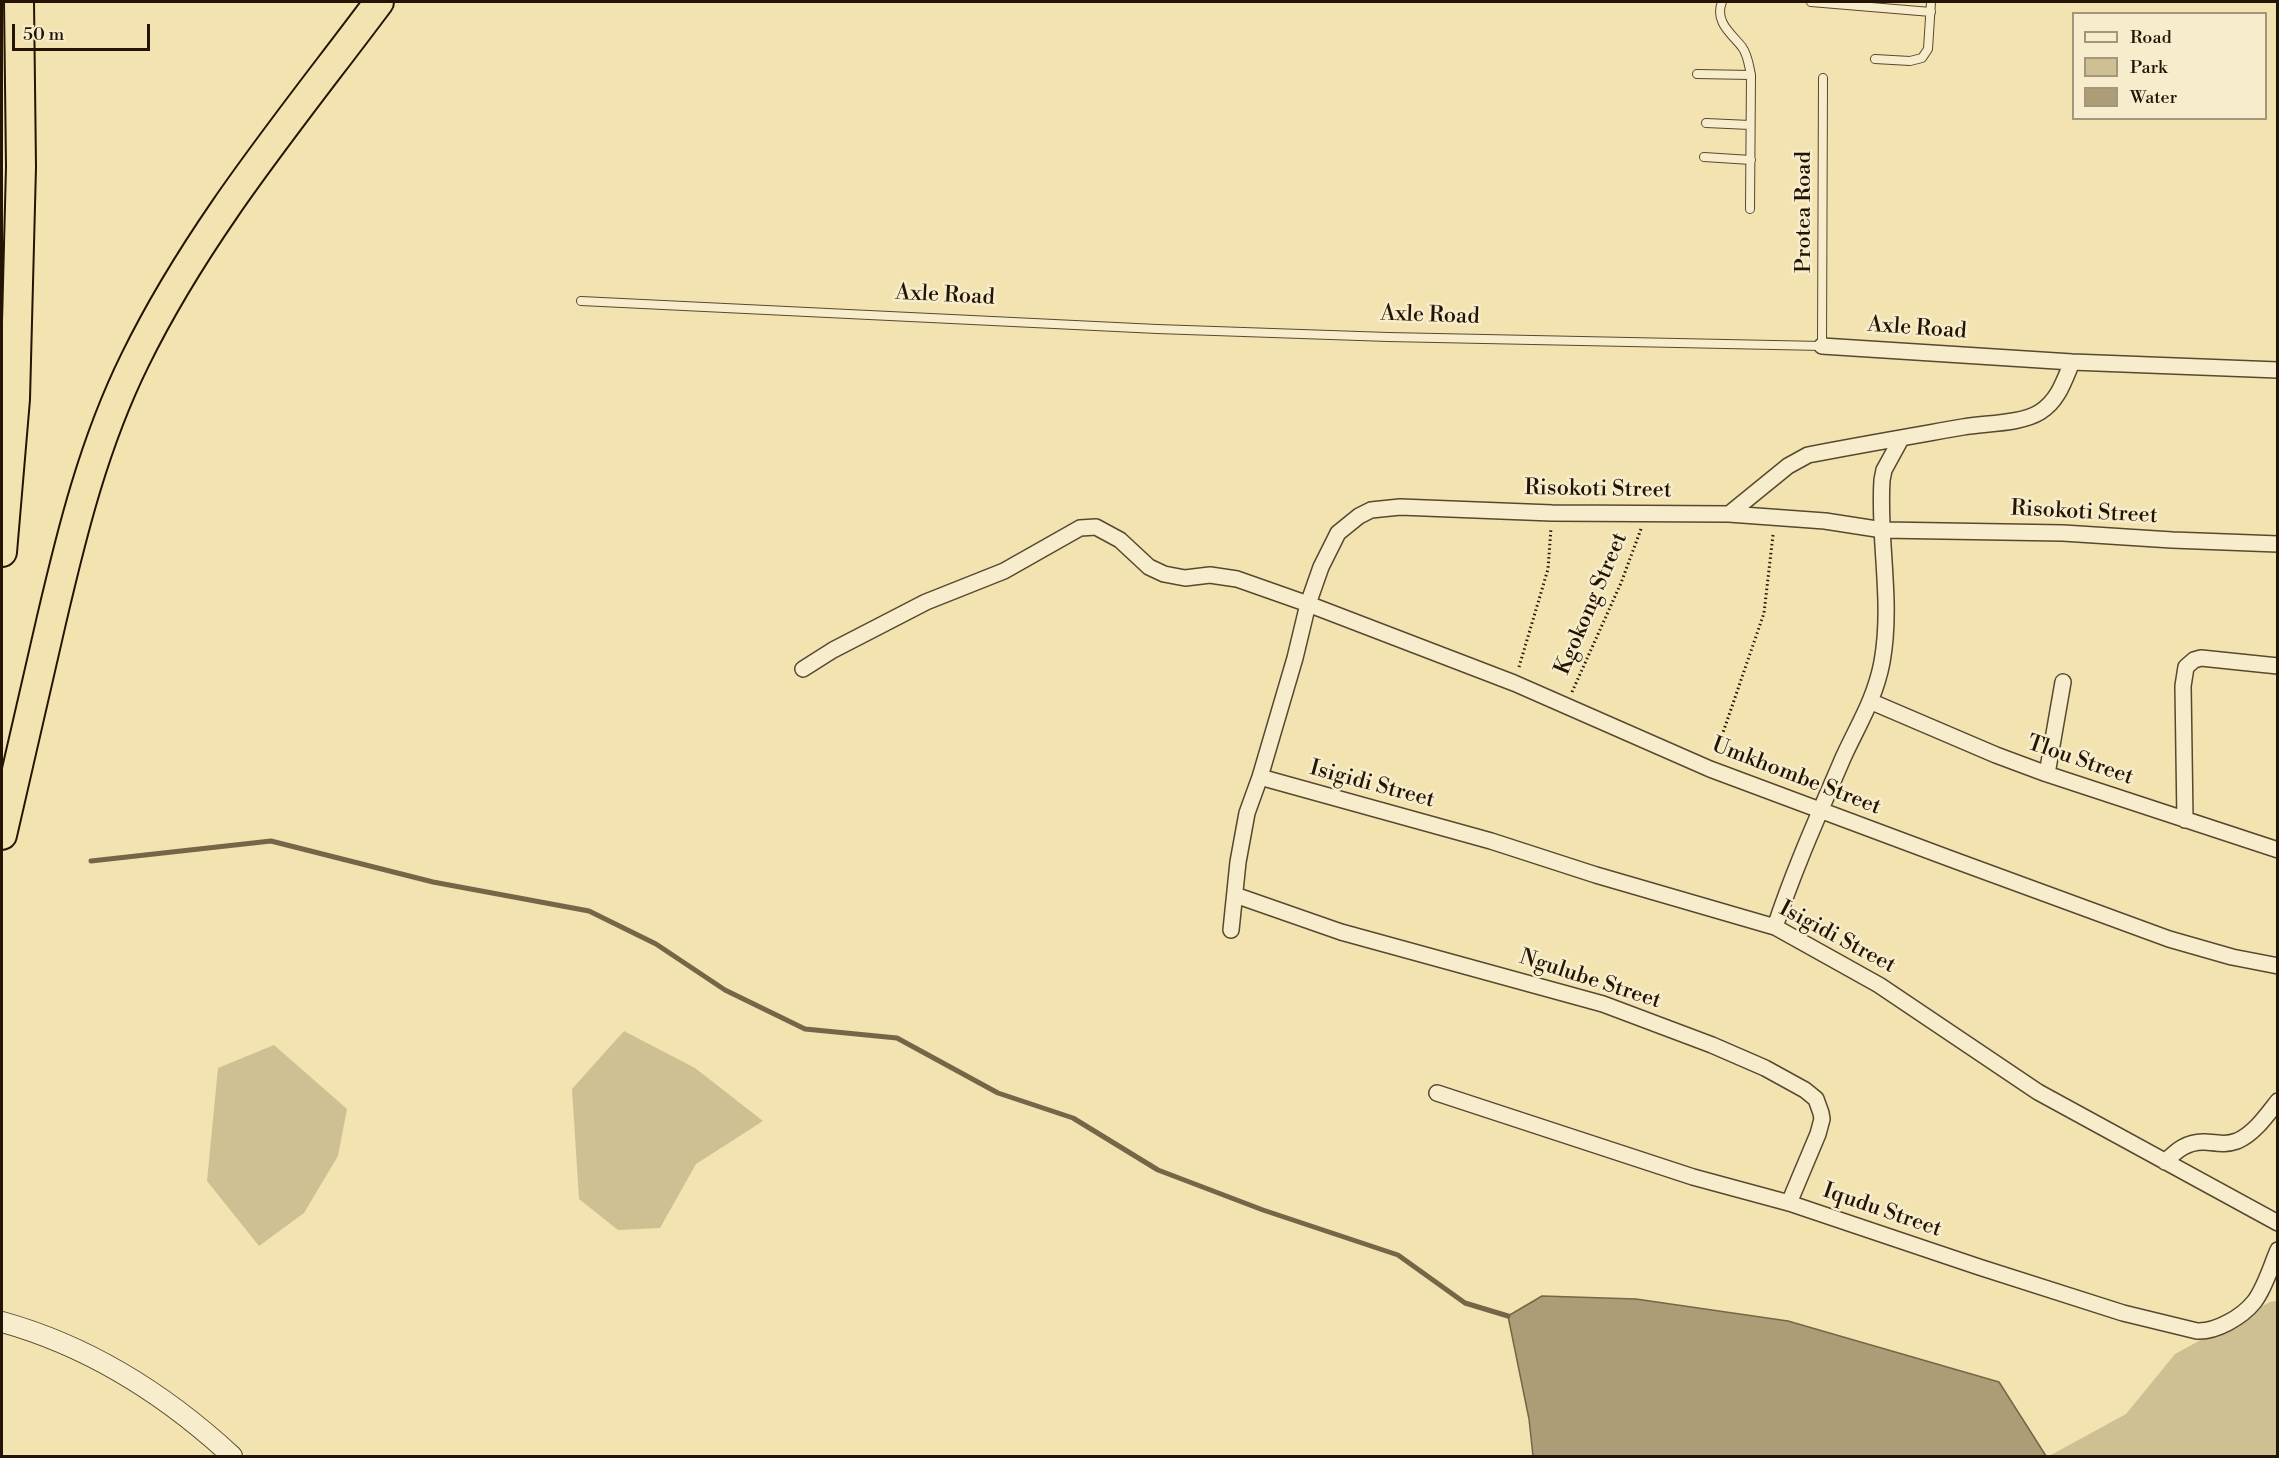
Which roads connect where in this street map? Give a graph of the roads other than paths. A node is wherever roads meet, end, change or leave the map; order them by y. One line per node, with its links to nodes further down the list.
1 (19, 2): 24 (highway)
2 (380, 2): 34 (highway)
3 (1722, 2): 9 (lane)
4 (1811, 2): 6 (lane)
5 (1931, 2): 6 (lane)
6 (1931, 12): 7 (lane)
7 (1875, 59)
8 (1697, 74): 9 (lane)
9 (1750, 75): 12 (lane)
10 (1823, 78): 17 (lane, Protea Road)
11 (1706, 123): 12 (lane)
12 (1750, 125): 14 (lane)
13 (1704, 157): 14 (lane)
14 (1750, 160): 15 (lane)
15 (1750, 209)
16 (582, 301): 17 (lane, Axle Road)
17 (1822, 346): 18 (street, Axle Road)
18 (2072, 362): 19 (street, Axle Road); 20 (street)
19 (2277, 370)
20 (1901, 439): 21 (street); 22 (street)
21 (1729, 514): 22 (street, Risokoti Street); 25 (street, Risokoti Street)
22 (1882, 530): 23 (street, Risokoti Street); 29 (street)
23 (2277, 544)
24 (2, 552)
25 (1308, 604): 27 (street, Umkhombe Street); 31 (street, Risokoti Street); 32 (street, Umkhombe Street)
26 (2277, 666): 33 (street)
27 (803, 669)
28 (2063, 682): 30 (street)
29 (1872, 702): 30 (street, Tlou Street); 32 (street)
30 (2047, 774): 33 (street, Tlou Street)
31 (1260, 777): 36 (street, Risokoti Street); 37 (street, Isigidi Street)
32 (1821, 809): 37 (street); 39 (street, Umkhombe Street)
33 (2185, 820): 35 (street, Tlou Street)
34 (2, 835)
35 (2277, 850)
36 (1234, 896): 38 (street, Risokoti Street); 43 (street, Ngulube Street)
37 (1775, 927): 42 (street, Isigidi Street)
38 (1231, 930)
39 (2277, 966)
40 (1437, 1093): 43 (street, Iqudu Street)
41 (2277, 1101): 42 (street)
42 (2165, 1162): 44 (street, Isigidi Street)
43 (1789, 1203): 45 (street, Iqudu Street)
44 (2277, 1223)
45 (2277, 1250)
46 (2, 1322): 47 (street)
47 (232, 1456)

